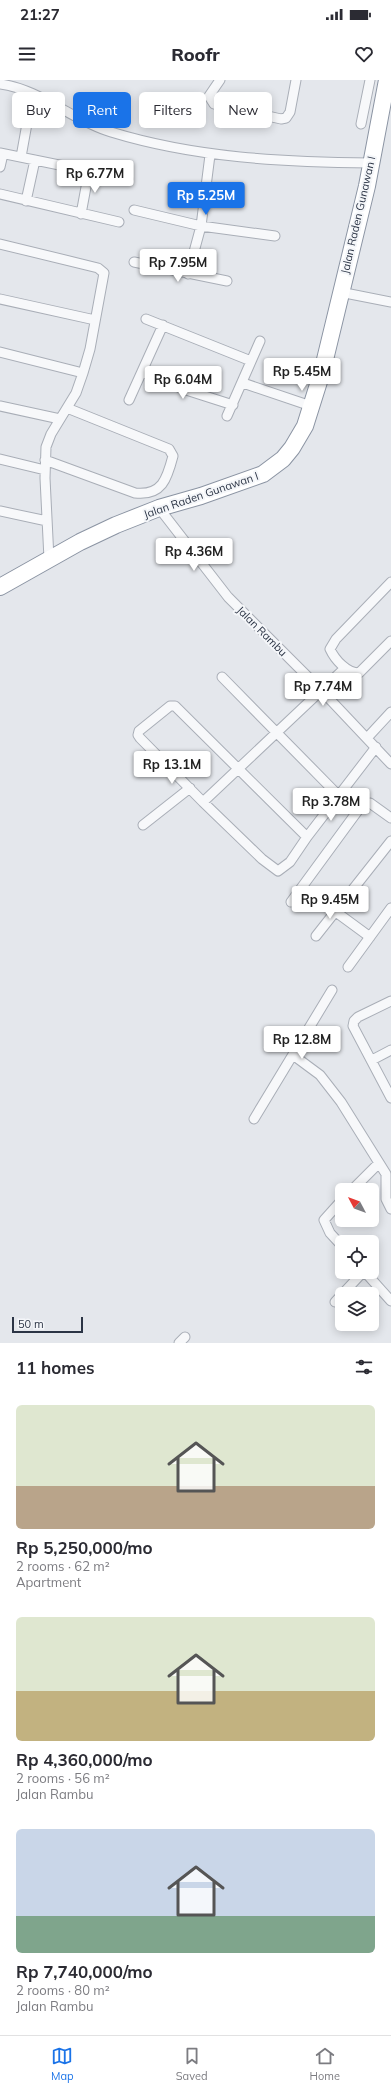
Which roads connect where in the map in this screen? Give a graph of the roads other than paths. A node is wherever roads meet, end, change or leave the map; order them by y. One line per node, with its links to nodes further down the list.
1 (220, 80): 2 (street)
2 (296, 80)
3 (370, 80): 8 (street)
4 (0, 84): 6 (street)
5 (388, 84): 14 (highway, Jalan Raden Gunawan I)
6 (23, 92)
7 (65, 111): 11 (street)
8 (360, 124)
9 (26, 128): 12 (street)
10 (1, 153): 12 (street); 15 (street)
11 (210, 155): 14 (street); 23 (street)
12 (21, 157): 13 (street)
13 (35, 160): 16 (street); 19 (street)
14 (371, 164): 29 (highway, Jalan Raden Gunawan I)
15 (0, 167)
16 (89, 171): 17 (street); 21 (street)
17 (128, 179)
18 (0, 194): 19 (street)
19 (26, 201): 21 (street)
20 (134, 210): 23 (street)
21 (81, 214): 22 (street)
22 (119, 222)
23 (201, 226): 24 (street); 27 (street)
24 (276, 236)
25 (0, 244): 33 (street)
26 (134, 262): 27 (street)
27 (188, 274): 28 (street)
28 (227, 281)
29 (340, 292): 31 (street); 44 (highway, Jalan Raden Gunawan I)
30 (0, 298): 33 (street)
31 (391, 302)
32 (146, 319): 34 (street)
33 (95, 320): 38 (street)
34 (163, 325): 37 (street); 39 (street)
35 (260, 342): 37 (street)
36 (0, 352): 38 (street)
37 (251, 361): 40 (street)
38 (83, 372): 45 (street)
39 (142, 372): 41 (street); 42 (street)
40 (243, 383): 42 (street); 44 (street)
41 (129, 400)
42 (233, 405): 46 (street)
43 (0, 406): 47 (street)
44 (311, 406): 51 (highway, Jalan Raden Gunawan I)
45 (67, 408): 47 (street); 49 (street)
46 (227, 416)
47 (60, 419): 49 (street)
48 (0, 459): 50 (street)
49 (45, 460): 50 (street)
50 (45, 470): 53 (street)
51 (159, 508): 54 (highway, Jalan Raden Gunawan I); 60 (street, Jalan Rambu)
52 (0, 511): 53 (street)
53 (47, 521): 54 (street)
54 (49, 559): 56 (highway, Jalan Raden Gunawan I)
55 (391, 582): 58 (street)
56 (0, 587)
57 (391, 641): 58 (street)
58 (345, 668): 60 (street)
59 (222, 677): 62 (street)
60 (322, 691): 62 (street); 63 (street, Jalan Rambu)
61 (390, 715): 63 (street)
62 (276, 733): 66 (street); 68 (street)
63 (366, 738): 64 (street, Jalan Rambu)
64 (376, 747): 65 (street, Jalan Rambu); 68 (street)
65 (391, 764)
66 (238, 770): 67 (street); 69 (street); 72 (street)
67 (190, 788): 69 (street); 71 (street)
68 (339, 796): 72 (street)
69 (204, 802): 72 (street)
70 (391, 818): 74 (street)
71 (143, 825)
72 (307, 836)
73 (391, 841): 77 (street)
74 (302, 887): 75 (street); 77 (street)
75 (291, 902)
76 (391, 908): 79 (street)
77 (336, 911): 78 (street); 79 (street)
78 (316, 936)
79 (370, 937): 80 (street)
80 (348, 967)
81 (332, 990): 84 (street)
82 (391, 1001): 85 (street)
83 (391, 1050): 85 (street)
84 (293, 1055): 87 (street); 88 (street)
85 (372, 1060): 86 (street)
86 (391, 1097)
87 (254, 1119)
88 (379, 1163): 89 (street); 91 (street)
89 (359, 1183)
90 (335, 1208): 92 (street)
91 (391, 1209)
92 (335, 1238)
93 (357, 1279): 95 (street)
94 (371, 1279): 96 (street)
95 (350, 1287)
96 (391, 1301)

